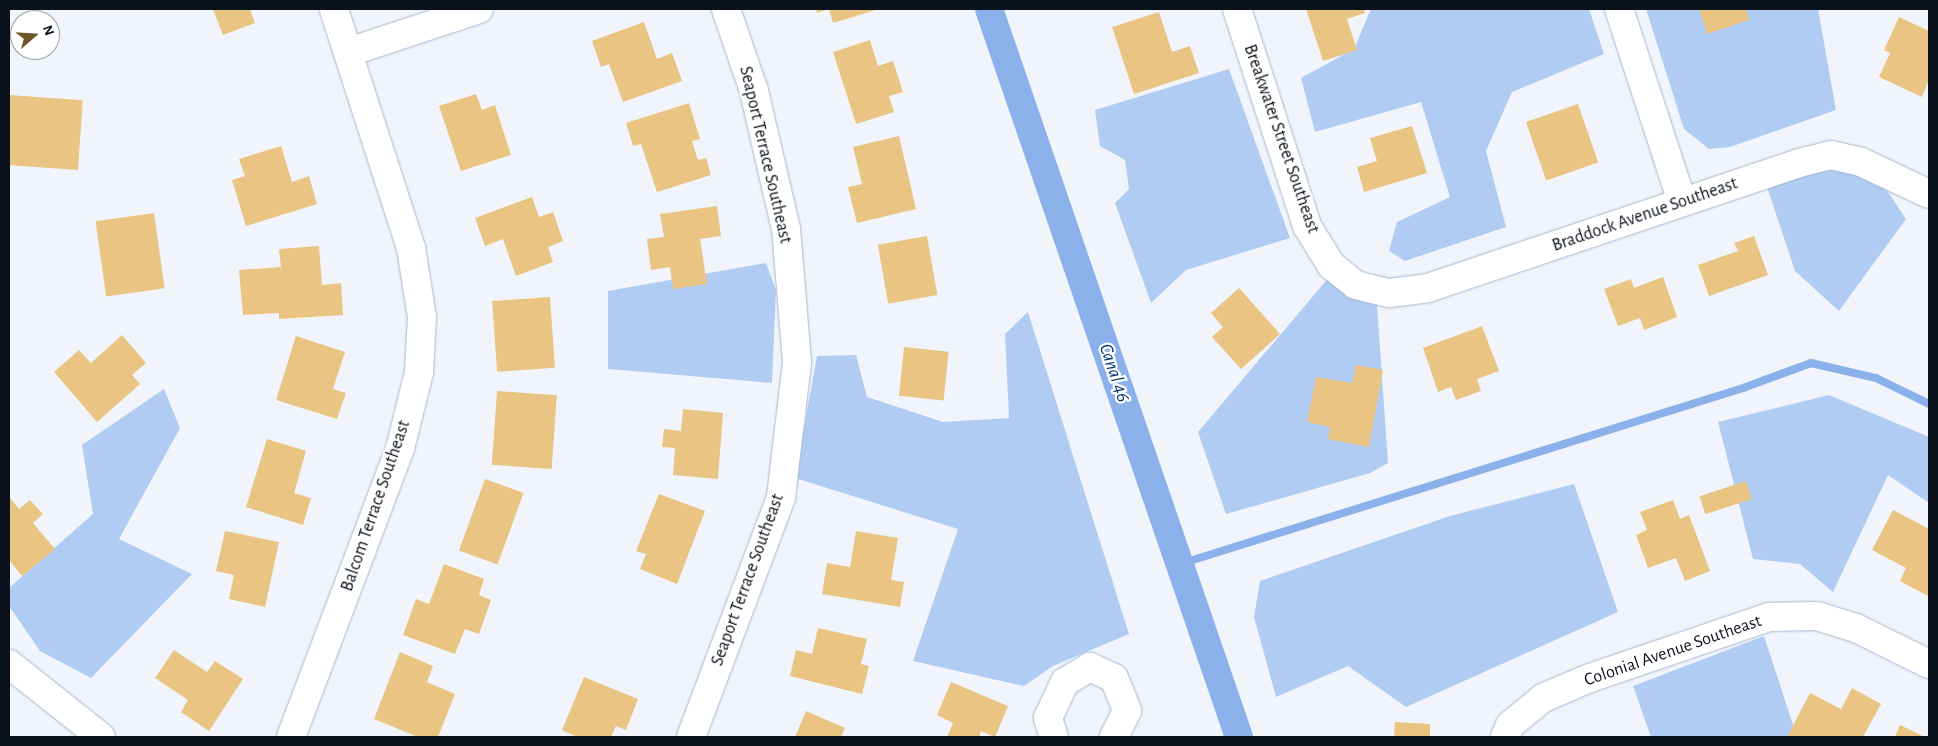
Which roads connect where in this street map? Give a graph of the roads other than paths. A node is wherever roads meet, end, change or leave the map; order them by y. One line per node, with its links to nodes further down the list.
1 (334, 9): 6 (street, Balcom Terrace Southeast)
2 (479, 9): 6 (street)
3 (726, 9): 15 (street, Seaport Terrace Southeast)
4 (1237, 9): 9 (street, Breakwater Street Southeast)
5 (1619, 9): 8 (street)
6 (349, 52): 14 (street, Balcom Terrace Southeast)
7 (1929, 194): 8 (street, Braddock Avenue Southeast)
8 (1682, 202): 9 (street, Braddock Avenue Southeast)
9 (1356, 285)
10 (9, 664): 13 (street)
11 (1929, 664): 12 (street, Colonial Avenue Southeast)
12 (1507, 731)
13 (102, 737)
14 (291, 737)
15 (691, 737)
16 (1054, 737): 17 (street)
17 (1114, 737)

